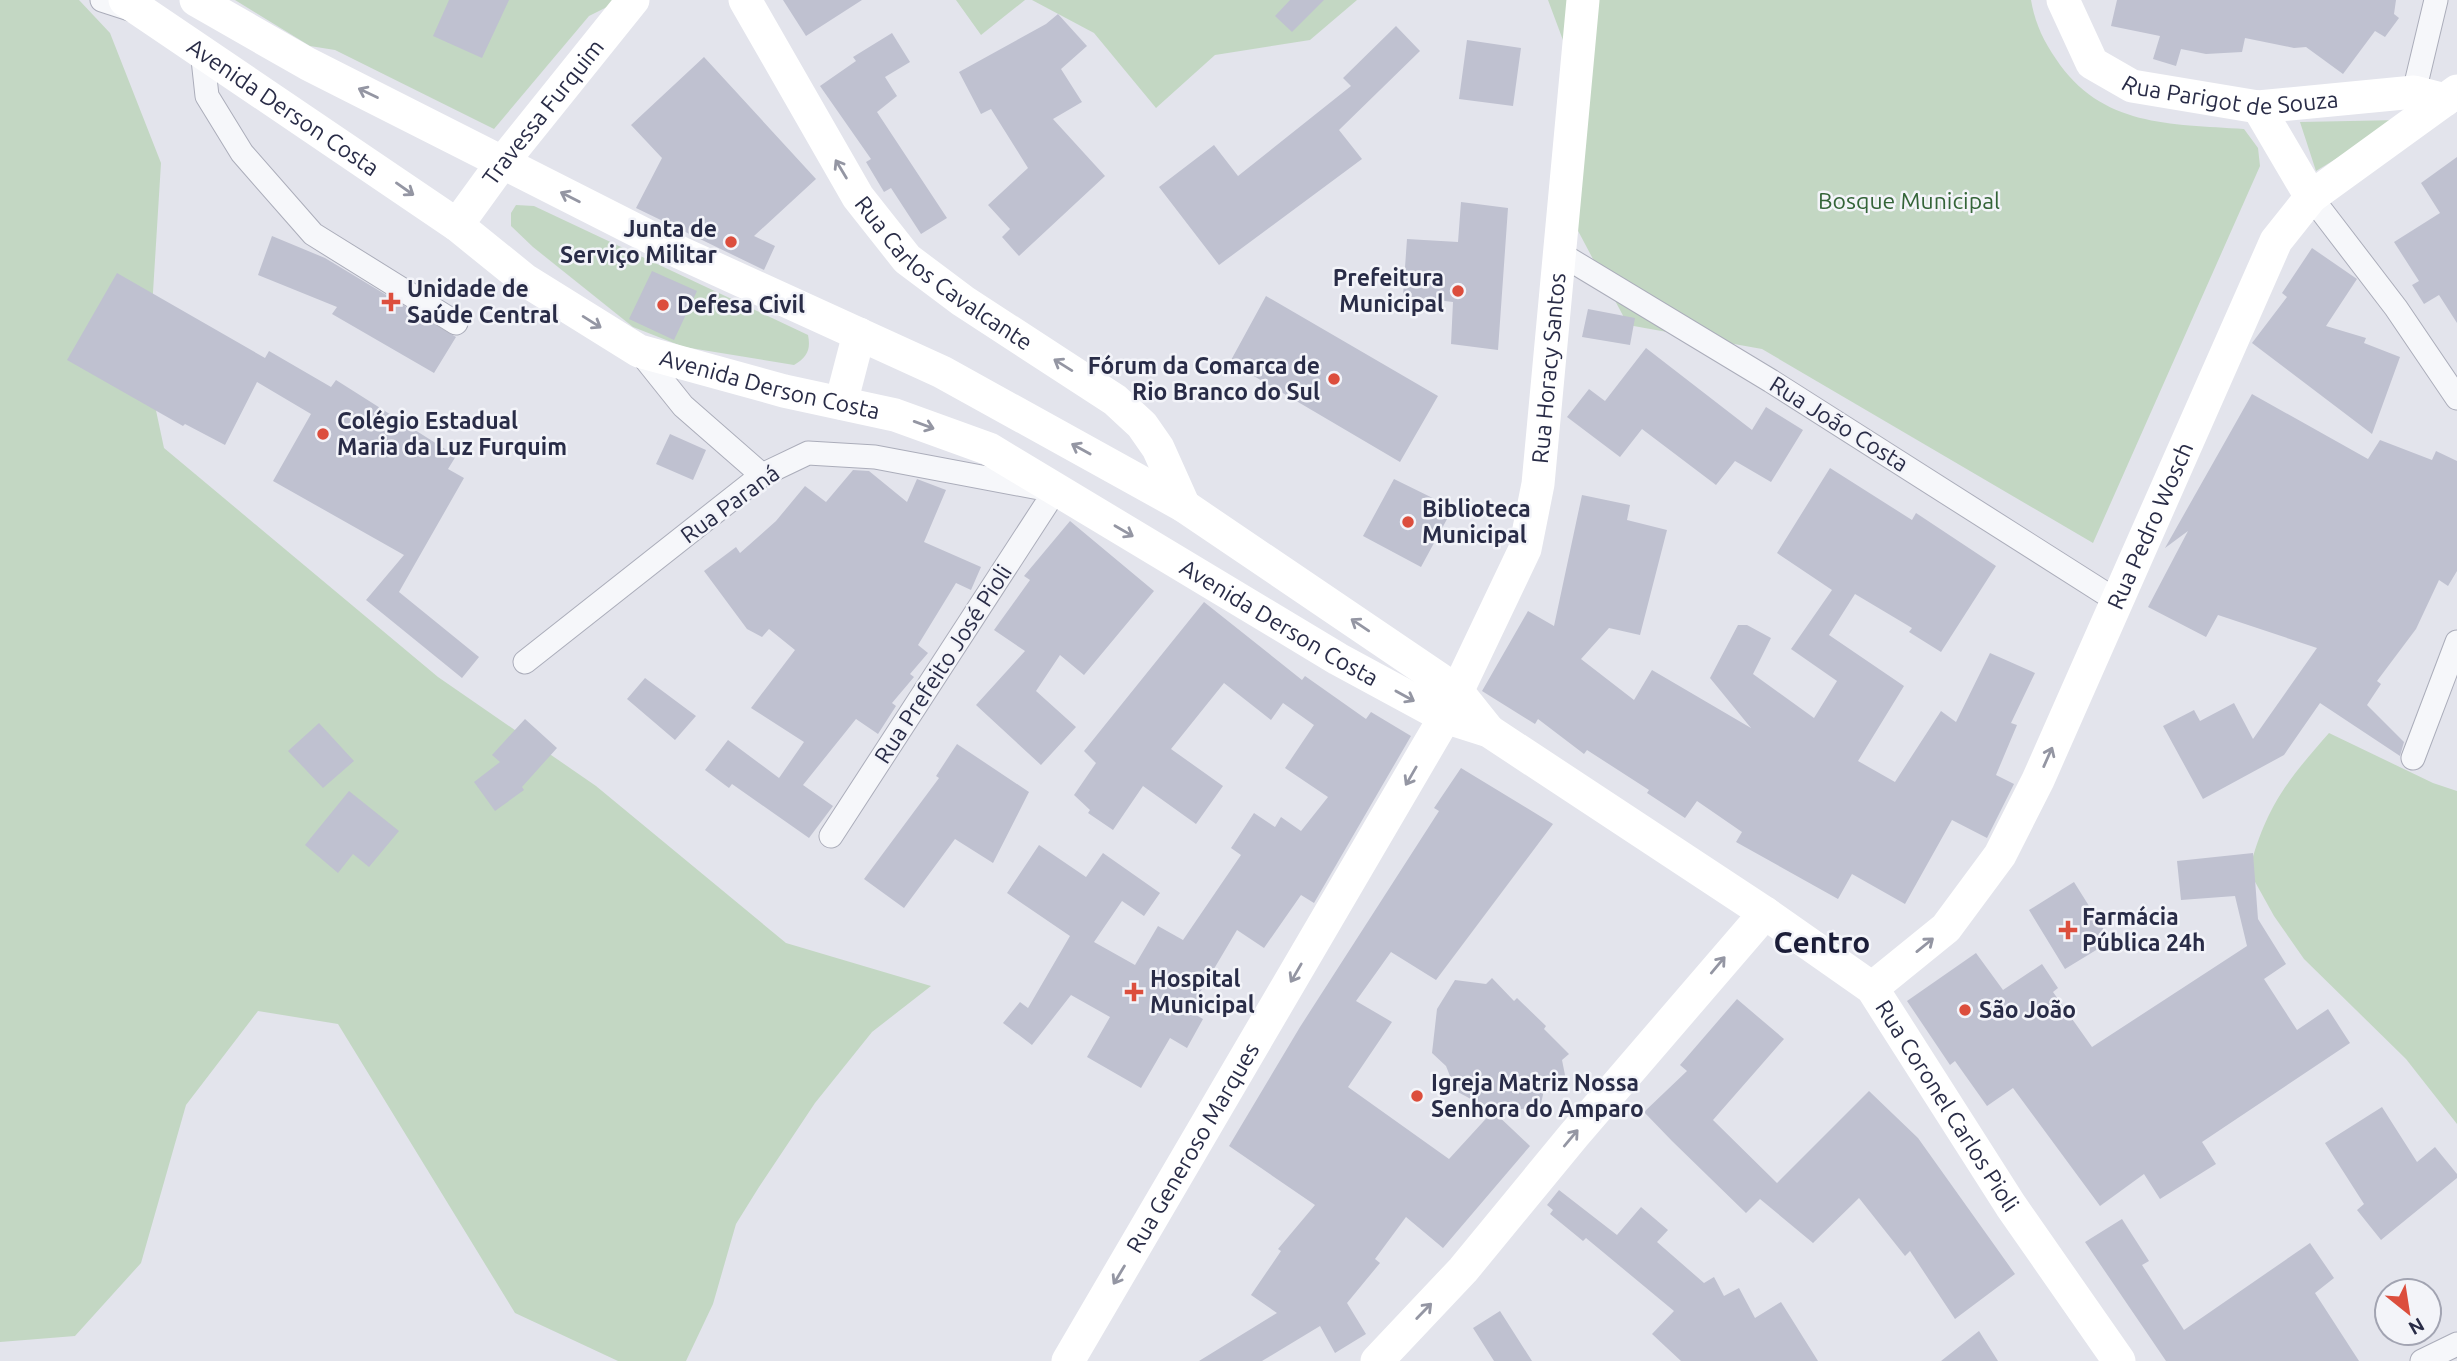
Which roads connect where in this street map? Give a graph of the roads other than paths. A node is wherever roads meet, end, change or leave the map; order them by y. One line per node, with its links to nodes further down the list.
1 (102, 0): 8 (street)
2 (196, 0): 12 (street, Avenida Derson Costa, one-way to 2)
3 (633, 0): 12 (street, Travessa Furquim)
4 (745, 0): 23 (street, Rua Carlos Cavalcante, one-way to 4)
5 (1583, 0): 15 (street, Rua Horacy Santos)
6 (2063, 0): 11 (street, Rua Parigot de Souza)
7 (2436, 0): 10 (street)
8 (133, 6): 9 (street, Avenida Derson Costa)
9 (202, 50): 14 (street, Avenida Derson Costa, one-way to 14); 16 (street)
10 (2443, 97): 11 (street, Rua Parigot de Souza); 13 (street, Rua Pedro Wosch)
11 (2258, 107): 13 (street)
12 (502, 163): 14 (street, Travessa Furquim); 17 (street, Avenida Derson Costa, one-way to 12)
13 (2311, 197): 19 (street); 24 (street, Rua Pedro Wosch)
14 (457, 226): 18 (street, Avenida Derson Costa, one-way to 18)
15 (1559, 253): 24 (street, Rua João Costa); 27 (street, Rua Horacy Santos)
16 (456, 323)
17 (859, 334): 20 (street); 23 (street, Avenida Derson Costa, one-way to 17)
18 (639, 351): 20 (street, Avenida Derson Costa); 21 (street)
19 (2457, 398)
20 (841, 403): 22 (street, Avenida Derson Costa, one-way to 22)
21 (762, 475): 22 (street, Rua Paraná); 26 (street, Rua Paraná)
22 (1055, 491): 27 (street, Avenida Derson Costa, one-way to 27); 29 (street, Rua Prefeito José Pioli)
23 (1184, 506): 27 (street, Avenida Derson Costa, one-way to 23)
24 (2117, 601): 31 (street, Rua Pedro Wosch, one-way to 24)
25 (2457, 642): 28 (street)
26 (525, 662)
27 (1451, 704): 30 (street, Rua Coronel Carlos Pioli); 33 (street, Rua Generoso Marques, one-way to 33)
28 (2413, 758)
29 (831, 836)
30 (1765, 913): 31 (street, Rua Coronel Carlos Pioli); 34 (street, one-way to 30)
31 (1872, 988): 35 (street, Rua Coronel Carlos Pioli)
32 (2457, 1344): 36 (street)
33 (1068, 1361)
34 (1377, 1361)
35 (2119, 1361)
36 (2423, 1361)

